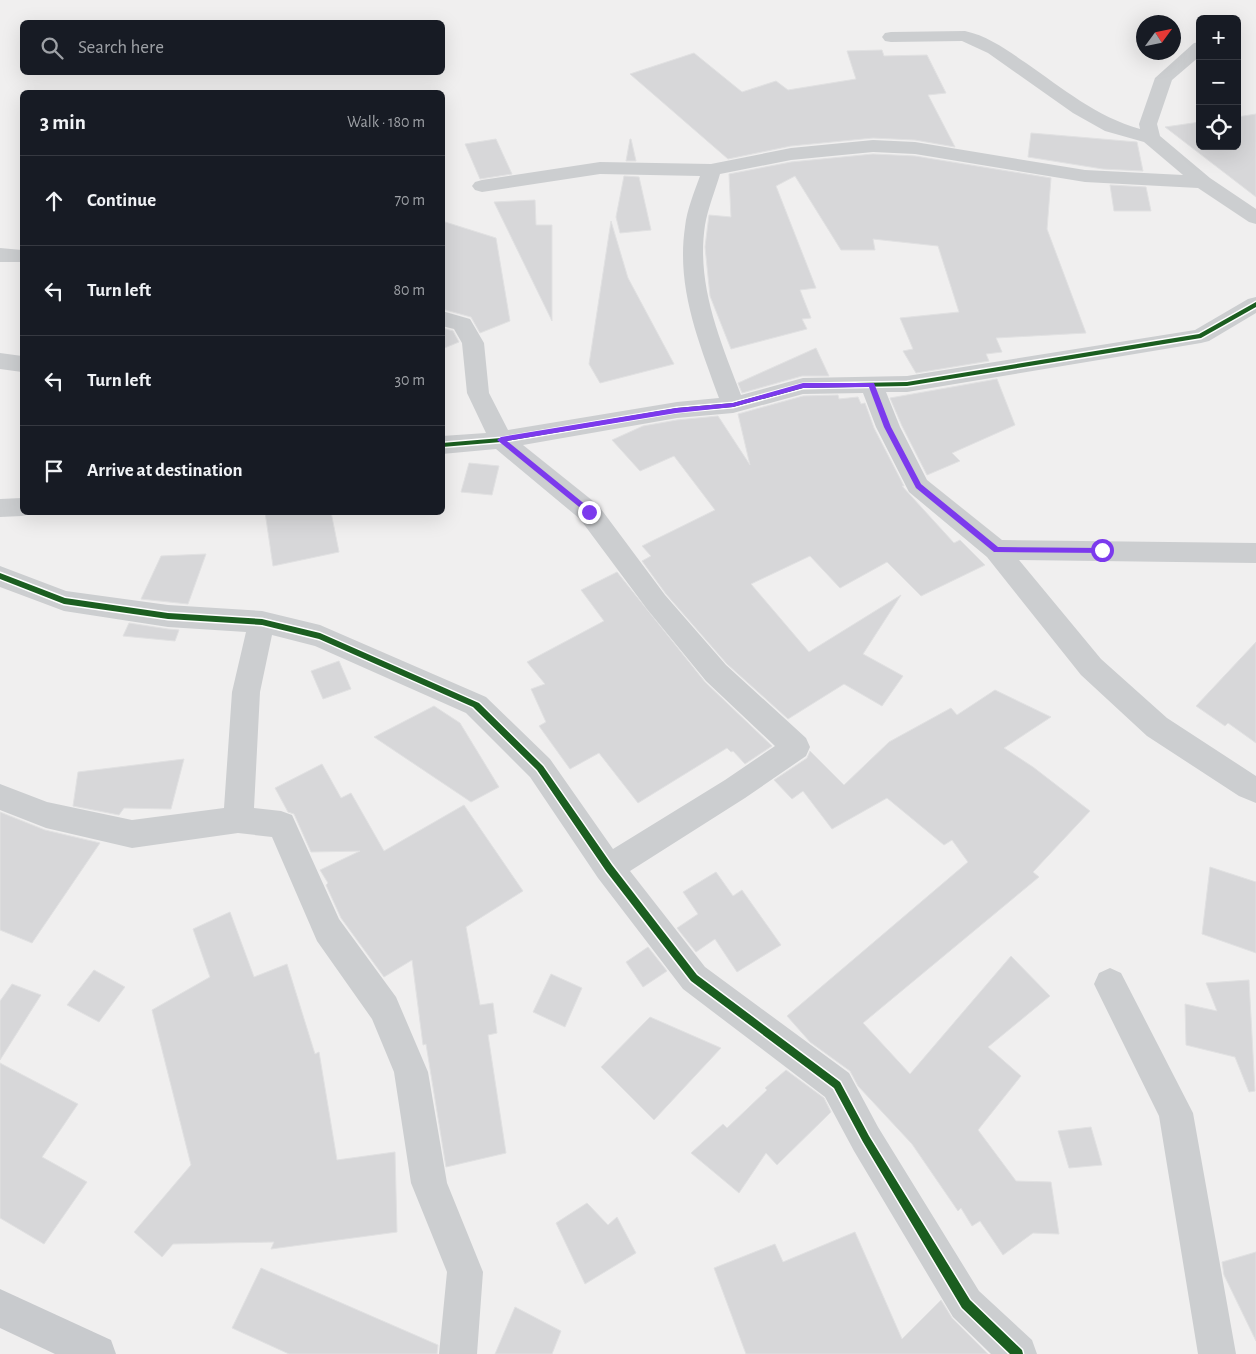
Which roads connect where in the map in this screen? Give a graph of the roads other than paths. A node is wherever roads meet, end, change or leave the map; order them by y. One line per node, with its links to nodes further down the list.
1 (891, 37): 3 (street)
2 (1196, 51): 3 (street)
3 (1151, 138): 5 (street)
4 (711, 170): 5 (street); 6 (street); 15 (street)
5 (1203, 182): 7 (street)
6 (482, 186)
7 (1256, 218)
8 (0, 256): 9 (street)
9 (20, 256)
10 (1256, 304): 14 (street)
11 (445, 319): 16 (street)
12 (0, 361): 13 (street)
13 (20, 364)
14 (872, 385): 15 (street); 20 (street)
15 (733, 405): 16 (street)
16 (501, 440): 17 (street); 27 (street)
17 (445, 445)
18 (20, 507): 19 (street)
19 (0, 508)
20 (996, 550): 21 (street); 24 (street)
21 (1256, 553)
22 (0, 576): 23 (street)
23 (262, 622): 26 (street); 27 (street)
24 (1256, 790)
25 (0, 797): 26 (street)
26 (238, 820): 31 (street)
27 (608, 868): 32 (street)
28 (1110, 984): 33 (street)
29 (0, 1308): 30 (main road)
30 (97, 1354)
31 (458, 1354)
32 (1018, 1354)
33 (1217, 1354)

